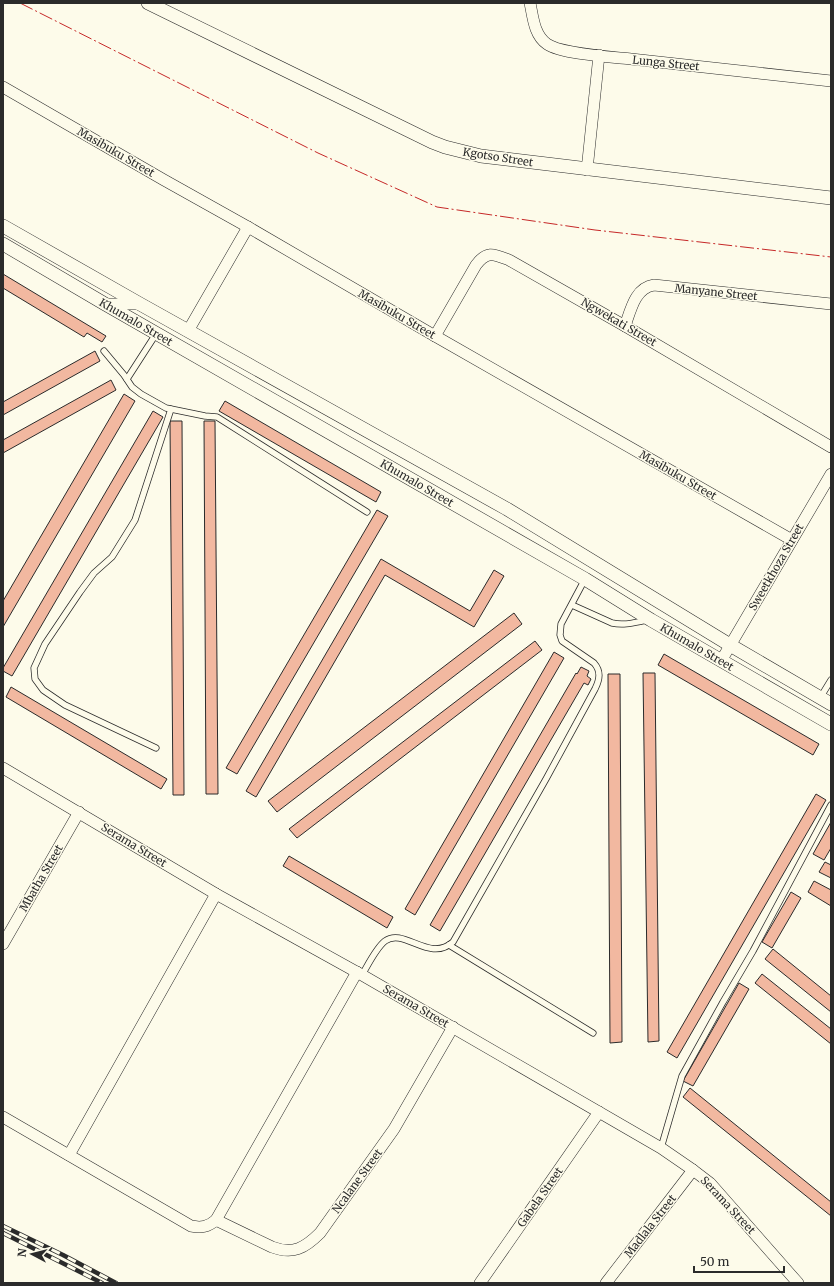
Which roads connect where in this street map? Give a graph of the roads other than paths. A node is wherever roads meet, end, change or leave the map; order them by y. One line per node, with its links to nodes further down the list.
1 (148, 3): 6 (street, Kgotso Street)
2 (530, 3): 3 (street, Lunga Street)
3 (599, 55): 4 (street, Lunga Street); 6 (street)
4 (831, 81)
5 (3, 87): 9 (street, Masibuku Street)
6 (587, 170): 7 (street, Kgotso Street)
7 (831, 198)
8 (3, 226): 12 (street, Khumalo Street)
9 (248, 227): 15 (street); 17 (street, Masibuku Street)
10 (3, 244): 11 (street, Khumalo Street)
11 (105, 304): 12 (street); 16 (street, Khumalo Street)
12 (140, 304): 15 (street, Khumalo Street)
13 (831, 304): 14 (street, Manyane Street)
14 (625, 326): 17 (street, Ngwekati Street); 21 (street, Ngwekati Street)
15 (188, 331): 28 (street, Khumalo Street)
16 (156, 334): 19 (lane); 25 (street, Khumalo Street)
17 (435, 336): 24 (street, Masibuku Street)
18 (104, 351): 19 (lane)
19 (127, 379): 20 (lane)
20 (171, 409): 23 (lane); 33 (lane)
21 (831, 447)
22 (831, 474): 24 (street, Sweetkhoza Street)
23 (367, 512)
24 (792, 540): 28 (street, Sweetkhoza Street)
25 (585, 579): 26 (lane); 27 (street, Khumalo Street)
26 (572, 604): 27 (lane); 39 (lane)
27 (651, 620): 29 (street, Khumalo Street)
28 (730, 645): 29 (street, Sweetkhoza Street); 31 (street, Khumalo Street)
29 (721, 661): 32 (street, Khumalo Street)
30 (831, 680): 31 (lane)
31 (826, 701)
32 (831, 724)
33 (156, 748)
34 (5, 772): 36 (street, Serama Street)
35 (831, 805): 45 (lane)
36 (78, 812): 37 (street, Serama Street); 38 (street, Mbatha Street)
37 (216, 894): 40 (street, Serama Street); 46 (street)
38 (3, 944)
39 (449, 945): 40 (lane); 42 (lane)
40 (359, 974): 41 (street, Serama Street); 48 (street)
41 (452, 1027): 43 (street, Serama Street); 48 (street, Ncalane Street)
42 (593, 1033)
43 (599, 1112): 45 (street, Serama Street); 49 (street, Gabela Street)
44 (3, 1117): 46 (street)
45 (661, 1148): 47 (street, Serama Street)
46 (69, 1156): 48 (street)
47 (693, 1170): 50 (street, Madlala Street); 51 (street, Serama Street)
48 (216, 1220)
49 (480, 1283)
50 (606, 1283)
51 (798, 1283)

